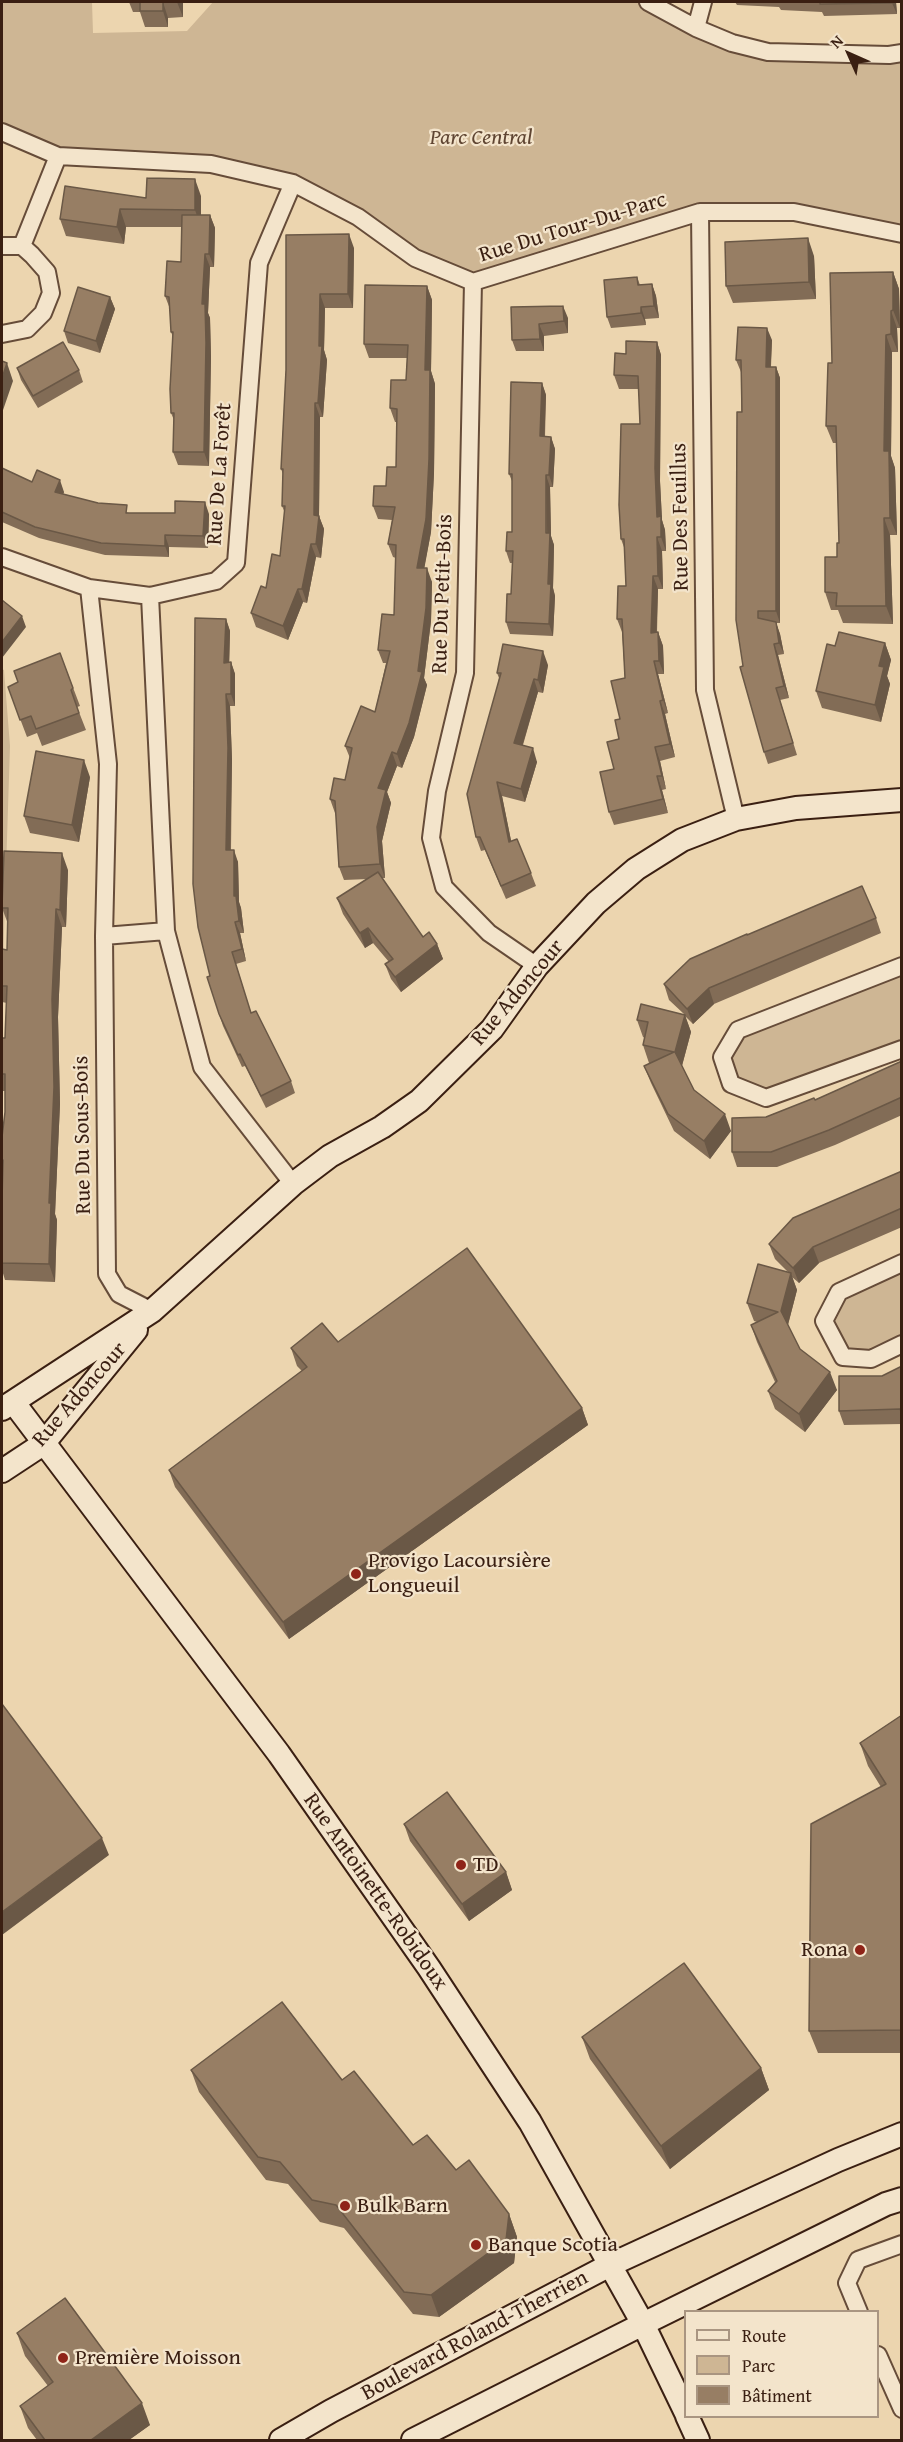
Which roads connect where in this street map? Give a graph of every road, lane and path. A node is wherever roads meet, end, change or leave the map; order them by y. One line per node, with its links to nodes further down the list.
1 (648, 2): 3 (street)
2 (703, 2): 3 (street)
3 (696, 28): 4 (street)
4 (902, 53)
5 (2, 132): 6 (street, Rue Du Tour-Du-Parc)
6 (58, 156): 7 (street, Rue Du Tour-Du-Parc); 11 (street)
7 (293, 183): 12 (street, Rue Du Tour-Du-Parc); 16 (street, Rue De La Forêt)
8 (700, 212): 9 (street, Rue Du Tour-Du-Parc); 12 (street, Rue Du Tour-Du-Parc); 18 (street, Rue Des Feuillus)
9 (902, 234)
10 (2, 246): 11 (street)
11 (22, 246): 13 (street)
12 (473, 282): 21 (street, Rue Du Petit-Bois)
13 (2, 334)
14 (2, 557): 15 (street, Rue De La Forêt)
15 (89, 588): 16 (street, Rue De La Forêt); 20 (street, Rue Du Sous-Bois)
16 (150, 596): 19 (street)
17 (902, 800): 18 (street, Rue Adoncour)
18 (736, 819): 21 (street, Rue Adoncour)
19 (166, 931): 20 (street); 24 (street)
20 (104, 936): 26 (street, Rue Du Sous-Bois)
21 (537, 966): 24 (street, Rue Adoncour)
22 (902, 966): 23 (street)
23 (902, 1049)
24 (293, 1184): 26 (street, Rue Adoncour)
25 (902, 1263): 27 (street)
26 (152, 1311): 28 (street, Rue Adoncour); 29 (street, Rue Adoncour)
27 (902, 1344)
28 (8, 1406): 29 (street, Rue Antoinette-Robidoux)
29 (43, 1444): 30 (street, Rue Adoncour); 34 (street, Rue Antoinette-Robidoux)
30 (2, 1471)
31 (902, 2134): 34 (street, Boulevard Roland-Therrien)
32 (902, 2199): 36 (street)
33 (902, 2244): 35 (street)
34 (610, 2265): 36 (street, Rue Antoinette-Robidoux); 41 (street, Boulevard Roland-Therrien)
35 (858, 2310)
36 (643, 2324): 39 (street, Rue Antoinette-Robidoux); 42 (street)
37 (879, 2357): 38 (street)
38 (902, 2409)
39 (684, 2411)
40 (687, 2418): 43 (street, Rue Antoinette-Robidoux)
41 (281, 2440)
42 (413, 2440)
43 (698, 2440)

